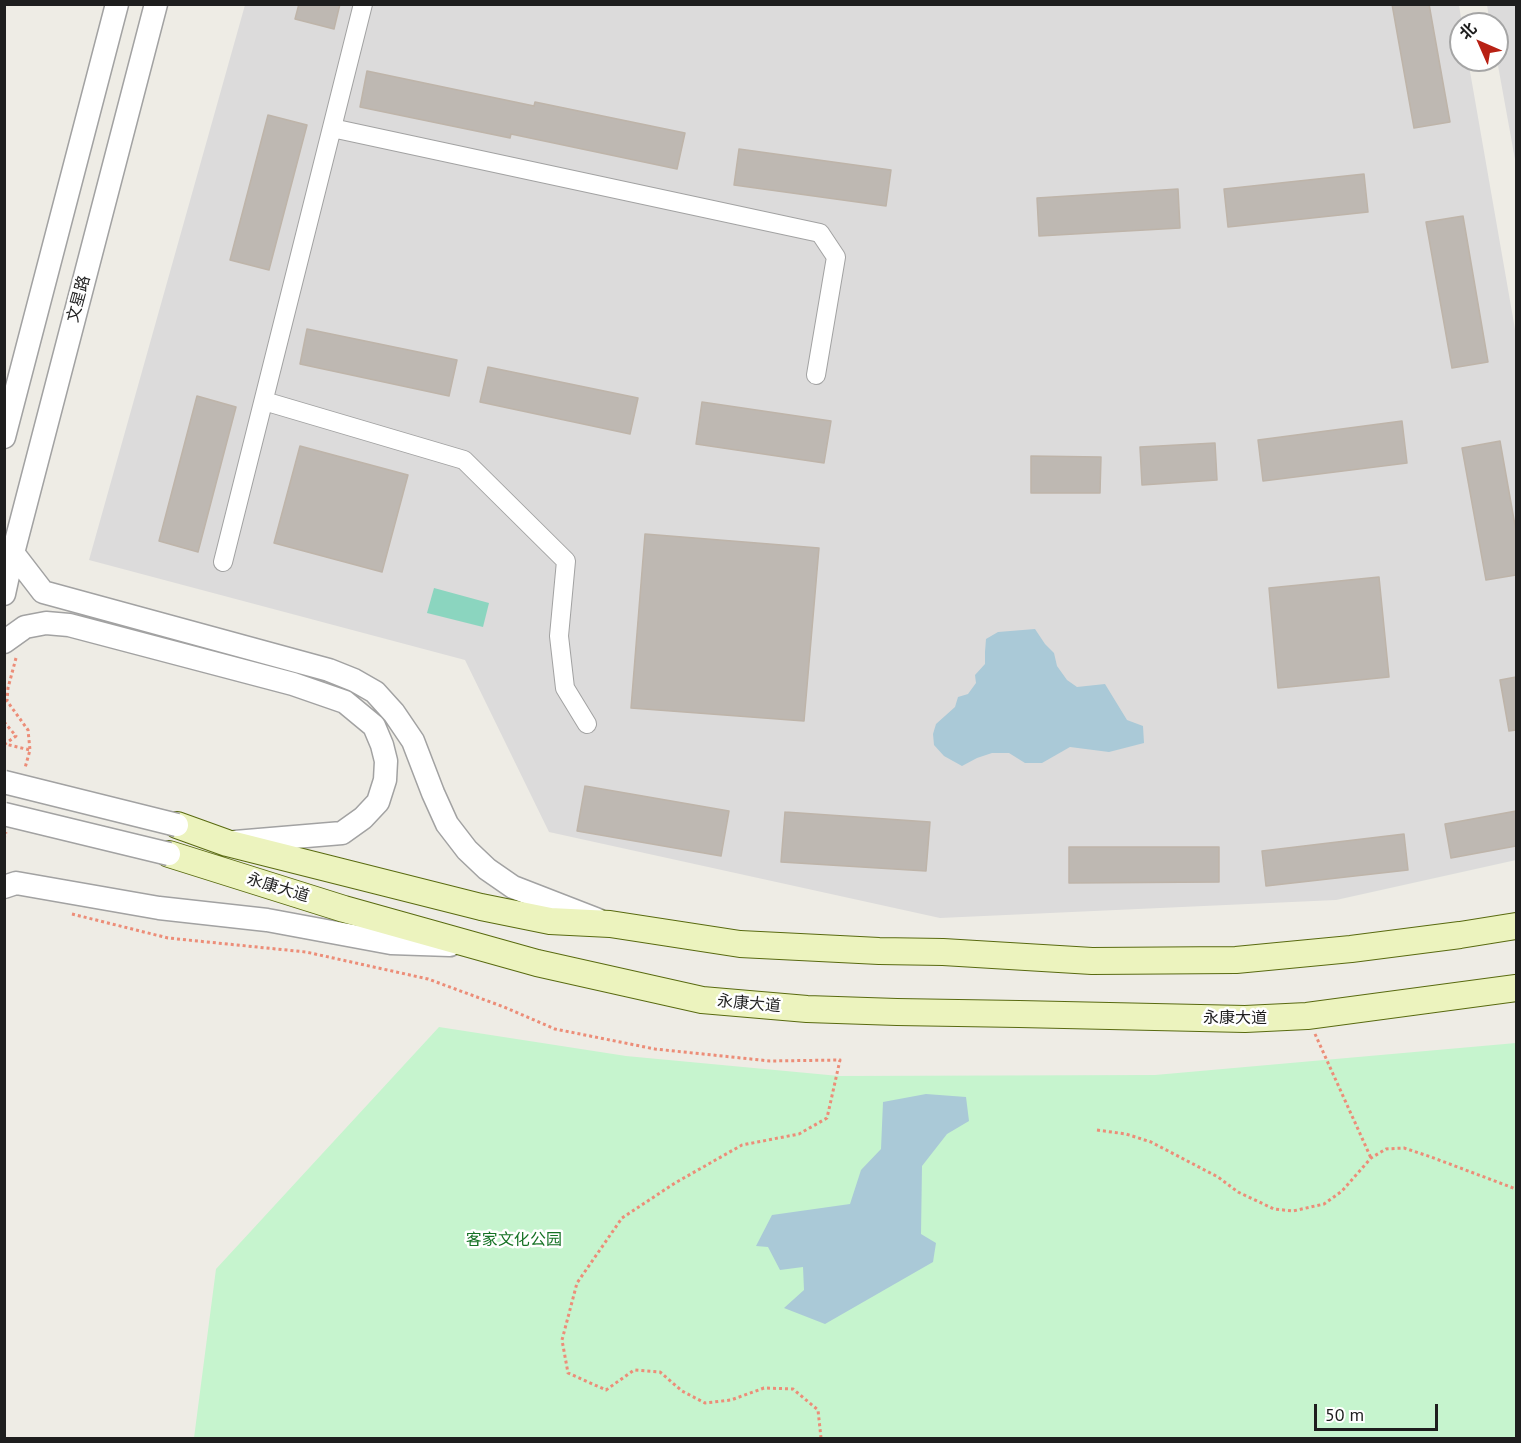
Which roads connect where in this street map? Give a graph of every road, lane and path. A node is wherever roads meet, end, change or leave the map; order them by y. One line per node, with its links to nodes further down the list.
1 (117, 4): 7 (street)
2 (156, 4): 8 (street, 文星路)
3 (363, 4): 4 (street)
4 (332, 128): 5 (street); 6 (street)
5 (816, 375)
6 (264, 400): 9 (street); 13 (street)
7 (4, 437)
8 (13, 554): 10 (street, 文星路); 24 (street)
9 (223, 562)
10 (4, 594)
11 (10, 650): 15 (path); 20 (street)
12 (4, 722): 14 (path)
13 (587, 724)
14 (5, 745): 15 (path)
15 (30, 750): 16 (path)
16 (14, 777): 18 (street, 永康大道, bridge)
17 (6, 819): 19 (path); 21 (street, 永康大道, bridge)
18 (177, 825): 20 (main road, 永康大道)
19 (4, 839)
20 (227, 843): 24 (main road, 永康大道)
21 (169, 854): 26 (main road, 永康大道)
22 (8, 883): 26 (street)
23 (64, 912): 32 (path)
24 (610, 924): 25 (main road, 永康大道)
25 (1516, 926)
26 (479, 946): 28 (main road, 永康大道)
27 (1516, 988): 28 (main road, 永康大道)
28 (1307, 1016): 30 (path)
29 (1097, 1131): 30 (path)
30 (1371, 1158): 31 (path)
31 (1516, 1189)
32 (821, 1438)

